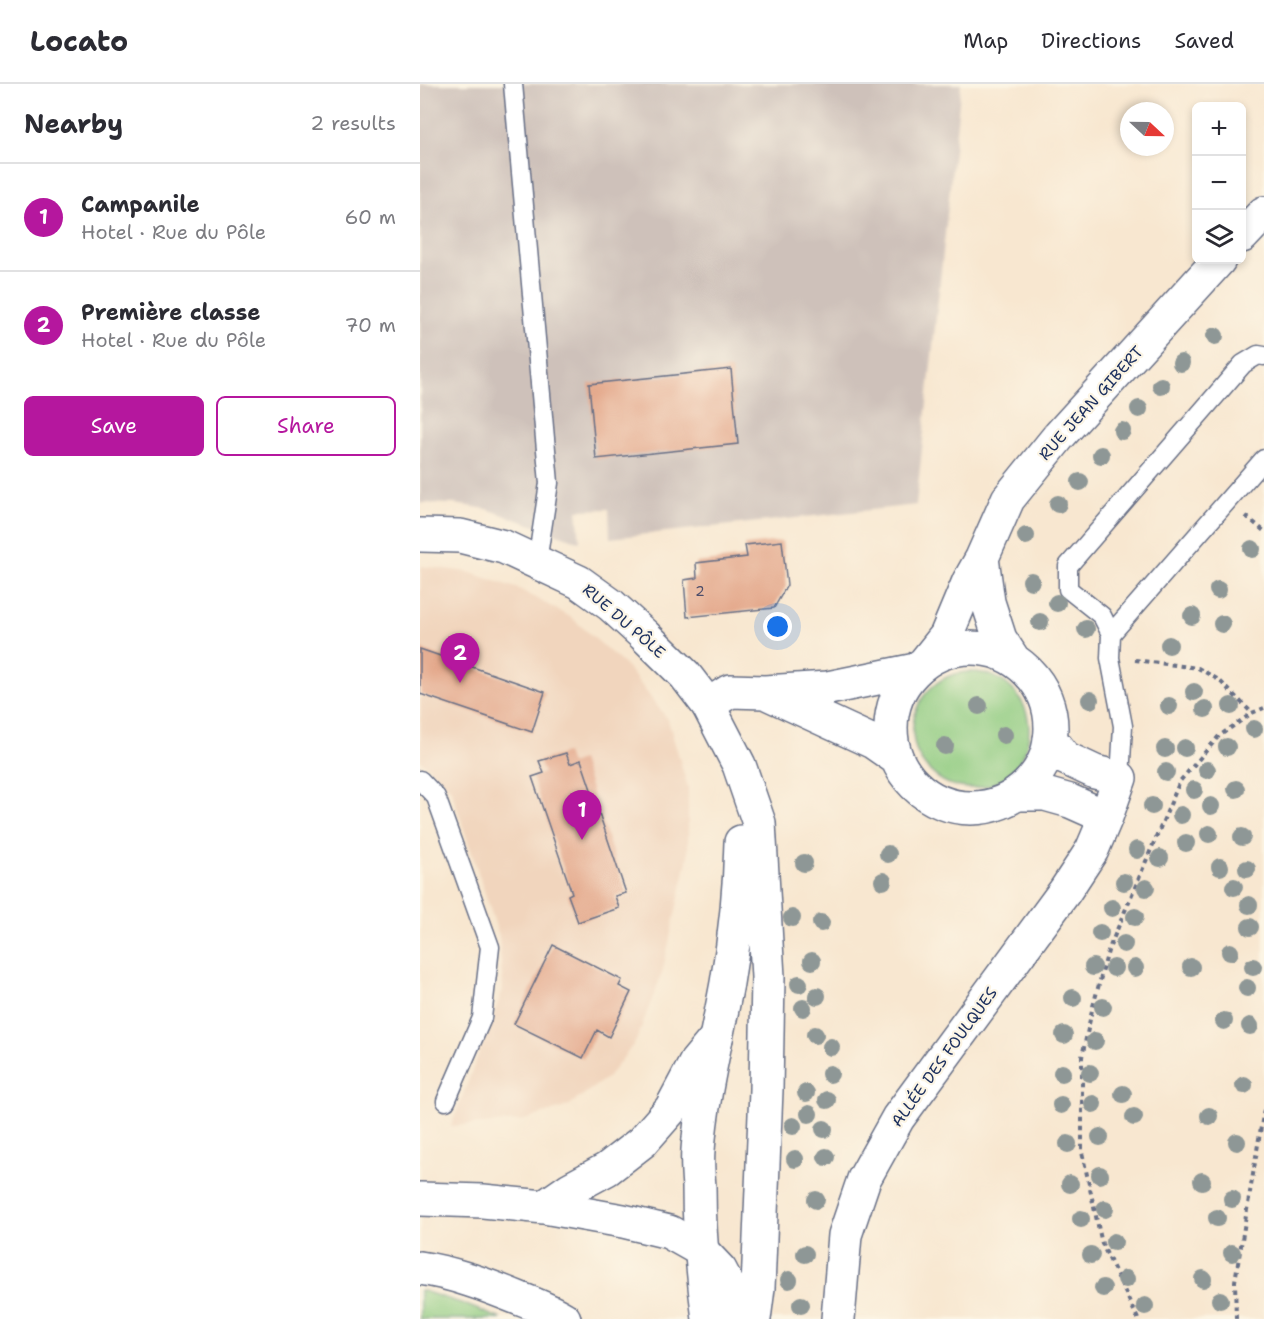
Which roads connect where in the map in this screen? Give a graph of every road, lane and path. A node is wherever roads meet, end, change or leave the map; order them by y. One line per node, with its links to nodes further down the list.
1 (513, 84): 9 (lane)
2 (1264, 213): 3 (main road)
3 (1246, 232)
4 (1215, 264): 8 (main road, RUE JEAN GIBERT)
5 (1264, 356): 10 (lane)
6 (1264, 459): 10 (lane)
7 (420, 535): 9 (main road, RUE DU PÔLE)
8 (982, 558): 12 (main road); 13 (main road, RUE JEAN GIBERT)
9 (537, 562): 15 (main road, RUE DU PÔLE)
10 (1111, 634): 11 (lane)
11 (1110, 658): 17 (path); 21 (lane)
12 (1012, 659): 13 (main road); 18 (main road)
13 (921, 665): 14 (main road); 19 (main road)
14 (765, 692): 15 (main road); 19 (main road)
15 (708, 705): 20 (main road, RUE DU PÔLE)
16 (1264, 708): 17 (path)
17 (1252, 712): 37 (path)
18 (1050, 739): 21 (main road); 23 (main road)
19 (896, 758): 23 (main road)
20 (739, 765): 25 (main road); 35 (main road, RUE DU PÔLE)
21 (1120, 778): 24 (main road, ALLÉE DES FOULQUES)
22 (420, 780): 26 (lane)
23 (1017, 794): 24 (main road)
24 (1106, 818): 36 (main road, ALLÉE DES FOULQUES)
25 (716, 1038): 29 (main road); 30 (main road)
26 (446, 1101)
27 (1264, 1109): 38 (path)
28 (420, 1199): 29 (main road)
29 (544, 1207): 30 (main road)
30 (701, 1250): 33 (main road); 34 (main road)
31 (420, 1268): 32 (main road)
32 (564, 1319)
33 (709, 1319)
34 (736, 1319)
35 (754, 1319)
36 (838, 1319)
37 (1138, 1319)
38 (1236, 1319)

